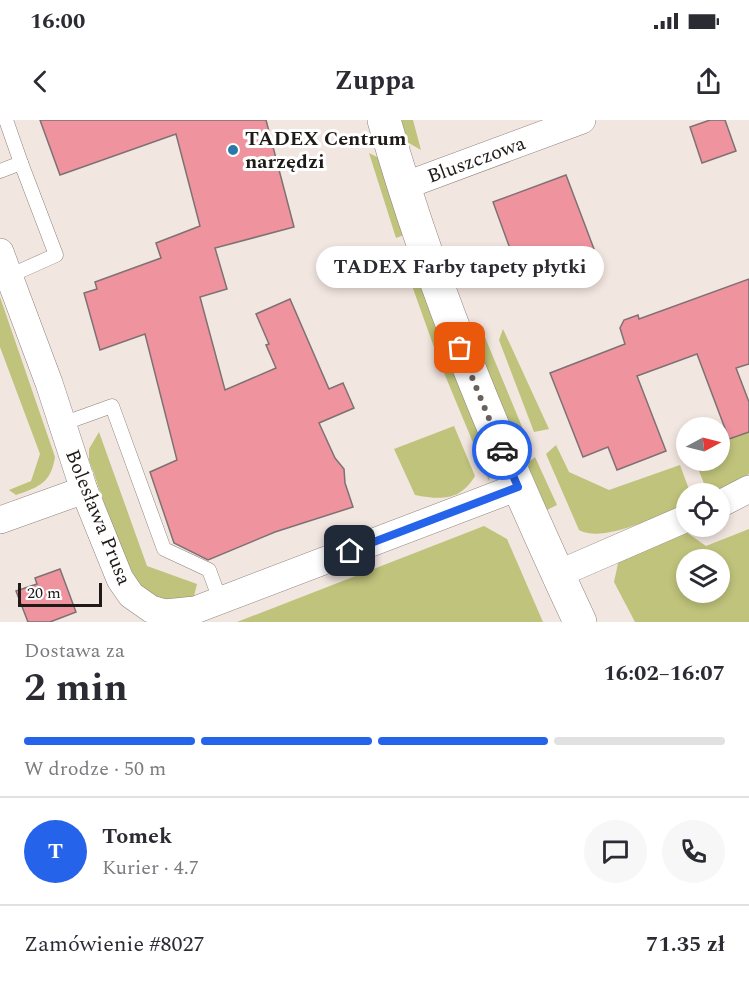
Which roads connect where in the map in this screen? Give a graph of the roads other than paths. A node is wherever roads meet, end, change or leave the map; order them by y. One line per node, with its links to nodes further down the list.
1 (6, 120): 4 (lane)
2 (384, 120): 6 (street)
3 (582, 120): 6 (street, Bluszczowa)
4 (21, 163): 5 (lane); 7 (lane)
5 (0, 171)
6 (404, 186): 9 (street)
7 (4, 264): 8 (street, Bolesława Prusa)
8 (62, 424): 11 (street, Bolesława Prusa); 16 (lane)
9 (518, 487): 15 (street); 16 (street, Bolesława Prusa)
10 (749, 489): 12 (street)
11 (84, 490): 13 (street); 16 (street, Bolesława Prusa)
12 (730, 499)
13 (0, 520)
14 (676, 523): 15 (street)
15 (558, 574): 17 (street)
16 (220, 600)
17 (580, 622)

